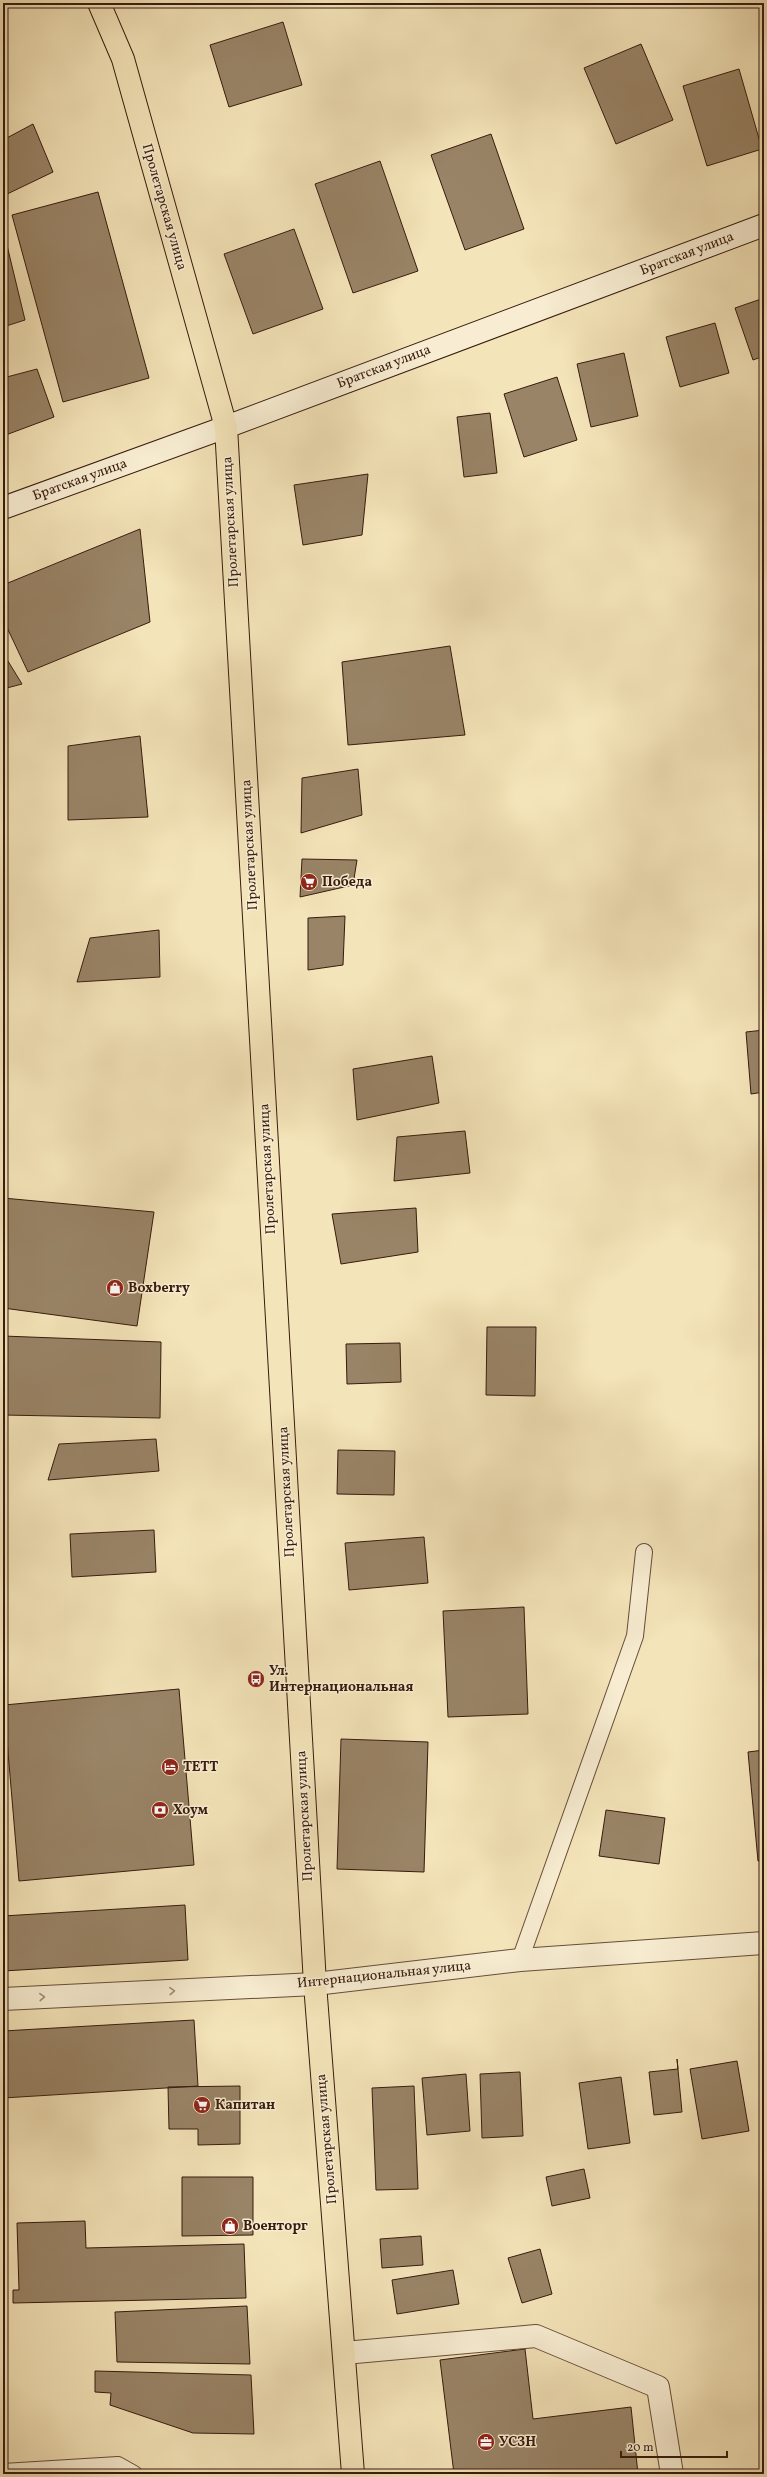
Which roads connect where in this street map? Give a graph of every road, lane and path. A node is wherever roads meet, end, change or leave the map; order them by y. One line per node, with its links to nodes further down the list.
1 (99, 3): 3 (main road, Пролетарская улица)
2 (764, 225): 3 (street, Братская улица)
3 (226, 427): 4 (street, Братская улица); 8 (main road, Пролетарская улица)
4 (3, 508)
5 (644, 1552): 7 (lane)
6 (764, 1943): 7 (street, Интернациональная улица)
7 (520, 1960): 8 (street, Интернациональная улица)
8 (315, 1984): 9 (street, Интернациональная улица, one-way to 8); 10 (main road, Пролетарская улица)
9 (3, 1999)
10 (344, 2353): 13 (main road, Пролетарская улица); 14 (street)
11 (3, 2472): 12 (lane)
12 (134, 2474)
13 (353, 2474)
14 (672, 2474)

